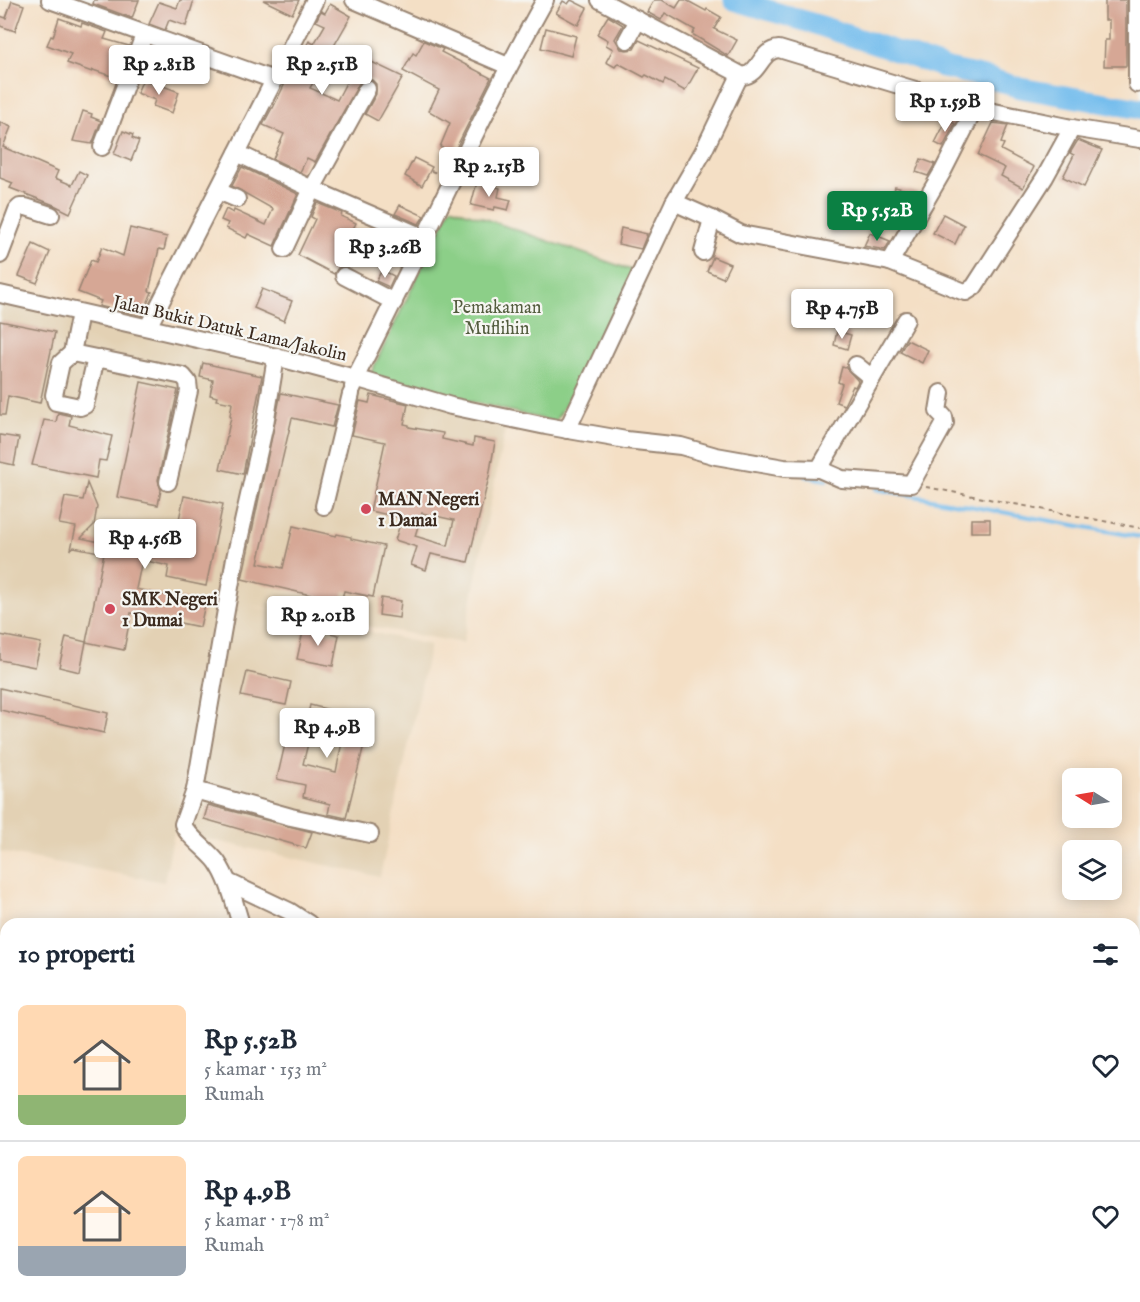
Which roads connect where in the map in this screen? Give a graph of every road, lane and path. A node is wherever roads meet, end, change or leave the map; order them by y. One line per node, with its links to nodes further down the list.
1 (50, 0): 8 (street)
2 (315, 0): 14 (street)
3 (354, 0): 11 (street)
4 (545, 0): 11 (street, Jalan Bukit Datuk Lama/Jakolin)
5 (600, 0): 7 (street)
6 (1137, 0): 15 (street)
7 (638, 21): 9 (street); 13 (street)
8 (144, 35): 10 (street); 20 (street)
9 (627, 40)
10 (178, 47): 12 (street); 14 (street)
11 (508, 66): 28 (street, Jalan Bukit Datuk Lama/Jakolin)
12 (169, 67)
13 (740, 75): 17 (street); 25 (street)
14 (274, 80): 21 (street)
15 (1137, 84)
16 (367, 89): 22 (street)
17 (975, 108): 18 (street); 34 (street)
18 (1072, 128): 19 (street); 34 (street)
19 (1140, 140)
20 (102, 147)
21 (237, 153): 22 (street); 23 (street)
22 (312, 189): 28 (street); 30 (street)
23 (218, 191): 24 (street); 40 (street)
24 (237, 200)
25 (674, 202): 27 (street); 48 (street)
26 (51, 215): 32 (street)
27 (712, 219): 31 (street); 34 (street)
28 (425, 238): 33 (street, Jalan Bukit Datuk Lama/Jakolin)
29 (379, 246): 33 (street)
30 (284, 249)
31 (703, 252)
32 (0, 255)
33 (414, 262): 37 (street, Jalan Bukit Datuk Lama/Jakolin)
34 (890, 262)
35 (344, 276): 37 (street)
36 (0, 294): 38 (street, Jalan Bukit Datuk Lama/Jakolin)
37 (394, 302): 46 (street, Jalan Bukit Datuk Lama/Jakolin)
38 (80, 313): 40 (street, Jalan Bukit Datuk Lama/Jakolin); 41 (street)
39 (906, 320): 45 (street)
40 (148, 327): 42 (street, Jalan Bukit Datuk Lama/Jakolin)
41 (72, 353): 43 (street); 43 (street)
42 (276, 357): 46 (street, Jalan Bukit Datuk Lama/Jakolin); 54 (street)
43 (96, 358): 50 (street)
44 (856, 365): 45 (street)
45 (872, 378): 49 (street)
46 (353, 386): 48 (street); 52 (street)
47 (941, 393): 51 (street)
48 (567, 430): 49 (street)
49 (819, 469): 51 (street)
50 (168, 482)
51 (911, 484): 53 (path)
52 (324, 506)
53 (1140, 528)
54 (195, 790): 55 (street); 56 (street)
55 (370, 834)
56 (228, 882): 57 (street); 58 (street)
57 (239, 918)
58 (300, 918)

